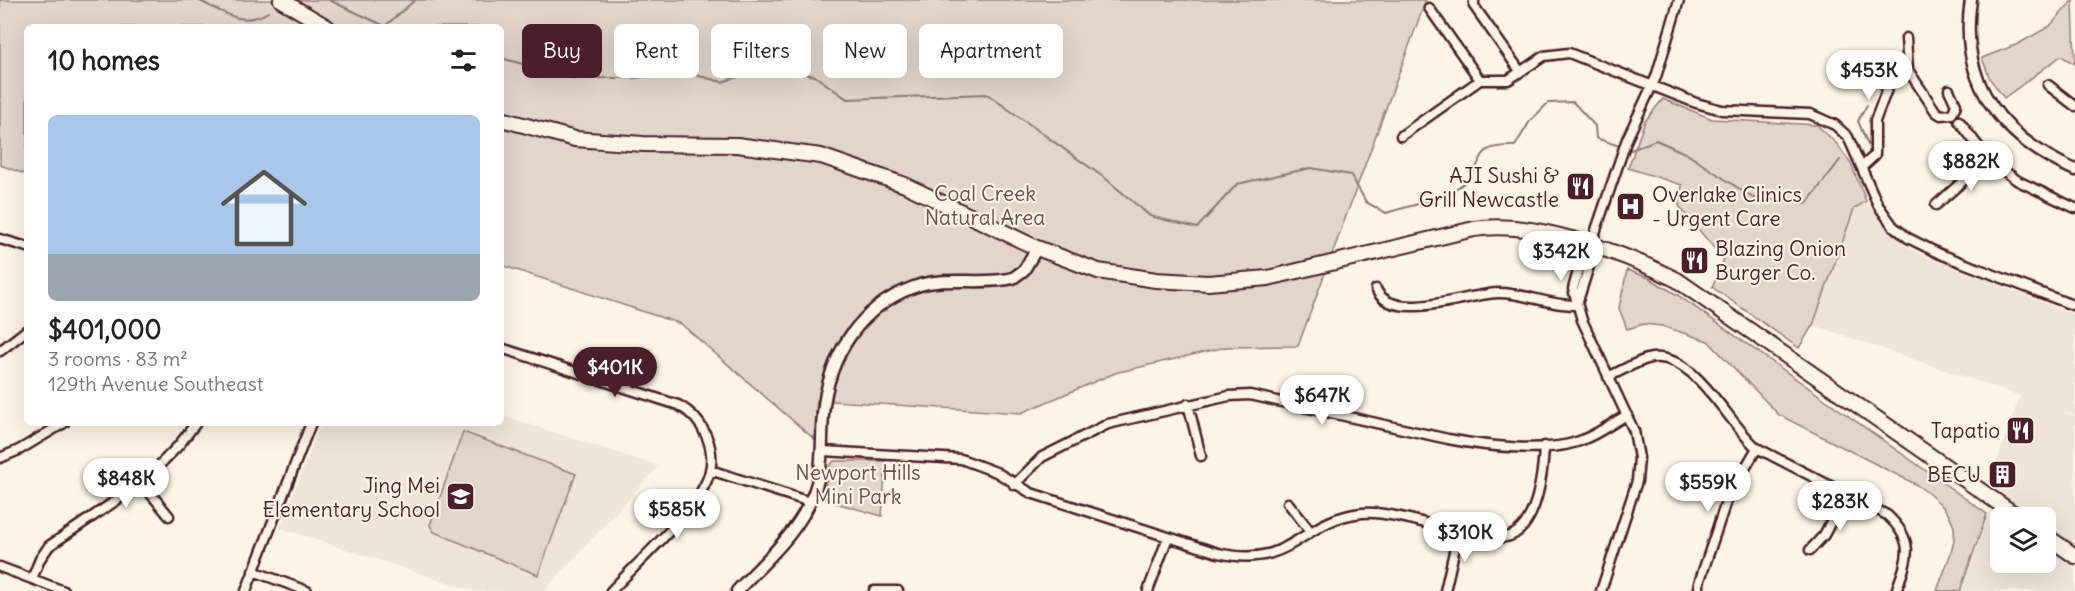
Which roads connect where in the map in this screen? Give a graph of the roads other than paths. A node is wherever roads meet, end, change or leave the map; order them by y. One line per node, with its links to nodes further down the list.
1 (281, 0): 6 (main road)
2 (1474, 0): 9 (street)
3 (1679, 0): 11 (street)
4 (1971, 0): 20 (street)
5 (1429, 8): 10 (street)
6 (322, 24)
7 (1906, 38): 8 (street)
8 (1908, 70): 13 (street); 19 (street)
9 (1520, 71): 10 (street); 11 (street)
10 (1480, 80): 17 (street)
11 (1652, 86): 19 (street); 24 (street)
12 (2048, 86): 14 (street)
13 (1949, 90)
14 (2075, 106)
15 (504, 120): 26 (main road)
16 (1959, 121): 18 (street)
17 (1401, 136)
18 (1988, 159): 21 (street); 22 (street)
19 (1862, 167): 29 (street)
20 (2075, 170)
21 (1936, 205)
22 (2075, 208)
23 (0, 239): 25 (street)
24 (1590, 246): 26 (main road); 28 (street); 50 (main road)
25 (24, 247)
26 (1037, 248): 41 (street)
27 (1376, 290): 28 (street)
28 (1576, 305): 33 (street)
29 (2075, 306)
30 (24, 332): 32 (street)
31 (504, 349): 44 (street)
32 (0, 351)
33 (1608, 377): 35 (street); 40 (street)
34 (1188, 404): 39 (street); 42 (street); 46 (street)
35 (1627, 415): 39 (street); 70 (street)
36 (59, 426): 43 (street)
37 (194, 426): 45 (street)
38 (310, 426): 59 (street)
39 (1544, 446): 52 (street)
40 (1757, 448): 47 (street); 71 (street)
41 (823, 451): 46 (street); 48 (street)
42 (1201, 456)
43 (0, 458)
44 (710, 470): 48 (street); 64 (street)
45 (142, 483): 51 (street); 60 (street)
46 (1014, 485): 54 (street)
47 (1845, 495): 56 (street); 72 (street)
48 (810, 502): 65 (street)
49 (1288, 503): 53 (street)
50 (2004, 507)
51 (169, 516)
52 (1459, 530): 53 (street); 69 (street)
53 (1311, 532): 54 (street)
54 (1168, 537): 68 (street)
55 (2056, 543): 57 (main road)
56 (1810, 550)
57 (2075, 556)
58 (0, 567): 60 (street)
59 (254, 571): 62 (street); 63 (street)
60 (32, 579): 61 (street)
61 (64, 591)
62 (246, 591)
63 (307, 591)
64 (611, 591)
65 (737, 591)
66 (874, 591): 67 (street)
67 (898, 591)
68 (1148, 591)
69 (1445, 591)
70 (1601, 591)
71 (1699, 591)
72 (1896, 591)

